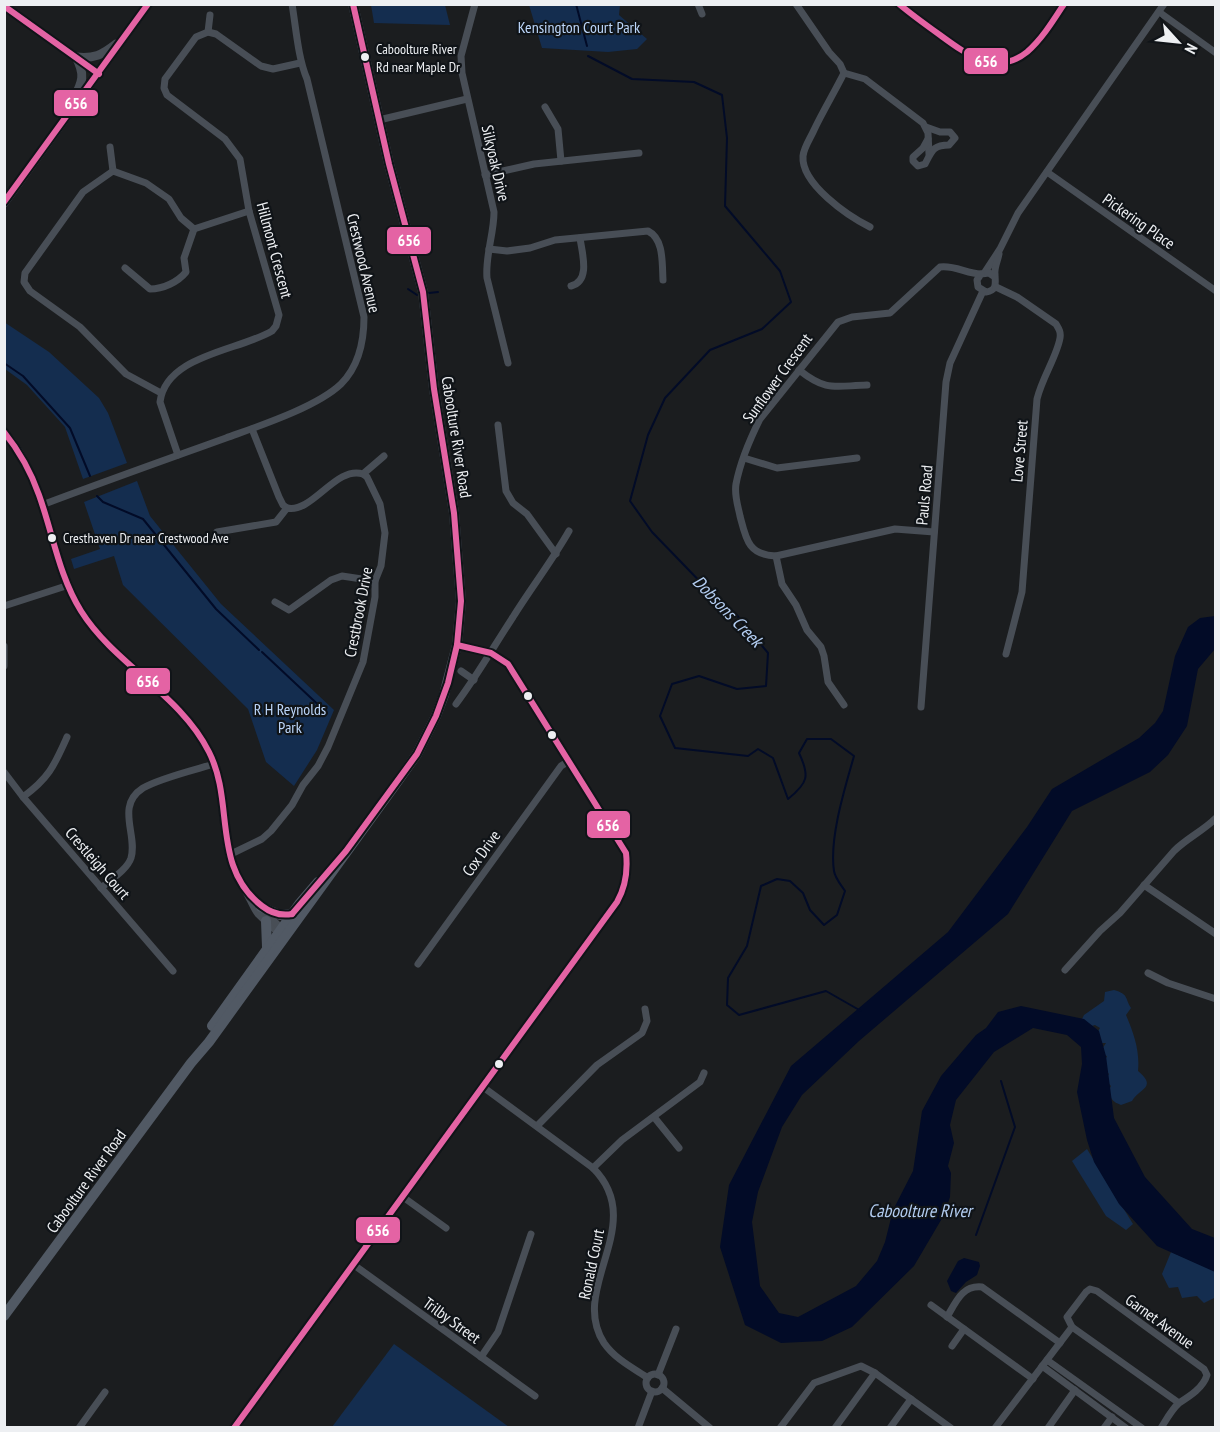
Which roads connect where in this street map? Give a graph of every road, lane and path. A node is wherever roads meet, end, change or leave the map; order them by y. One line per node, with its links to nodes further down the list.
1 (148, 4): 15 (street)
2 (292, 4): 18 (street, Crestwood Avenue)
3 (353, 4): 24 (main road, Caboolture River Road)
4 (475, 4): 21 (street, Silkyoak Drive)
5 (698, 4): 12 (street)
6 (796, 4): 20 (street)
7 (898, 4): 8 (street)
8 (1065, 4)
9 (1164, 4): 11 (street)
10 (4, 6): 17 (street)
11 (1159, 12): 16 (street); 32 (street)
12 (702, 14)
13 (210, 15): 14 (street)
14 (208, 32): 18 (street); 35 (street, Hillmont Crescent)
15 (125, 38): 17 (street); 19 (street)
16 (1215, 53)
17 (76, 57): 19 (street); 23 (street)
18 (300, 63): 56 (street, Crestwood Avenue)
19 (99, 74): 23 (street)
20 (844, 74): 25 (street); 36 (street)
21 (467, 99): 24 (street); 33 (street, Silkyoak Drive)
22 (545, 107): 30 (street)
23 (65, 120): 34 (street)
24 (379, 120): 74 (main road, Caboolture River Road)
25 (926, 127): 26 (street); 29 (street)
26 (928, 138): 29 (street); 29 (street)
27 (110, 147): 31 (street)
28 (639, 153): 30 (street)
29 (929, 154)
30 (561, 161): 33 (street)
31 (113, 171): 37 (street); 54 (street)
32 (1047, 172): 40 (street); 50 (street, Pickering Place)
33 (485, 175): 39 (street, Silkyoak Drive)
34 (4, 203)
35 (249, 211): 37 (street); 54 (street, Hillmont Crescent)
36 (870, 228)
37 (194, 229): 41 (street)
38 (580, 238): 39 (street); 45 (street); 47 (street)
39 (489, 249): 51 (street, Silkyoak Drive)
40 (1000, 249): 43 (street); 44 (street)
41 (125, 268)
42 (959, 270): 43 (street, Sunflower Crescent); 46 (street); 52 (street, Sunflower Crescent)
43 (983, 273): 44 (street); 46 (street)
44 (995, 277): 48 (street)
45 (663, 280)
46 (977, 283): 49 (street)
47 (571, 286)
48 (996, 286): 49 (street); 77 (street, Love Street)
49 (983, 291): 67 (street, Pauls Road)
50 (1215, 291)
51 (508, 363)
52 (799, 370): 53 (street); 60 (street, Sunflower Crescent)
53 (867, 385)
54 (161, 393): 58 (street)
55 (498, 425): 68 (street)
56 (252, 429): 58 (street, Crestwood Avenue); 64 (street)
57 (4, 431): 63 (street)
58 (178, 455): 63 (street, Crestwood Avenue)
59 (384, 456): 62 (street)
60 (744, 458): 61 (street); 69 (street, Sunflower Crescent)
61 (857, 458)
62 (363, 474): 64 (street); 70 (street, Crestbrook Drive)
63 (42, 506): 71 (street)
64 (287, 508): 66 (street)
65 (569, 531): 68 (street)
66 (217, 532)
67 (934, 532): 69 (street); 83 (street, Pauls Road)
68 (556, 554): 76 (street)
69 (776, 556): 82 (street)
70 (375, 581): 72 (street); 91 (street, Crestbrook Drive)
71 (69, 585): 73 (street); 86 (street)
72 (275, 602)
73 (4, 606)
74 (457, 645): 76 (street); 90 (main road, Caboolture River Road)
75 (4, 646): 78 (street)
76 (491, 653): 80 (street); 85 (street)
77 (1006, 654)
78 (4, 666)
79 (461, 671): 80 (street)
80 (474, 680): 81 (street)
81 (456, 704)
82 (844, 705)
83 (921, 707)
84 (67, 737): 88 (street)
85 (569, 761): 101 (street, Cox Drive); 109 (street)
86 (214, 764): 91 (street); 93 (street)
87 (4, 772): 88 (street, Crestleigh Court)
88 (23, 797): 93 (street, Crestleigh Court)
89 (1215, 818): 92 (street)
90 (346, 851): 96 (main road, Caboolture River Road); 98 (main road, Caboolture River Road)
91 (229, 855): 94 (street)
92 (1144, 885): 99 (street); 103 (street)
93 (101, 888): 102 (street, Crestleigh Court)
94 (249, 897): 95 (street); 97 (street)
95 (261, 907): 96 (main road); 98 (street)
96 (291, 914): 98 (main road, Caboolture River Road)
97 (266, 921): 98 (street); 100 (main road)
98 (283, 933): 100 (main road, Caboolture River Road); 107 (main road, Caboolture River Road)
99 (1215, 933)
100 (267, 947): 107 (main road, Caboolture River Road)
101 (418, 964)
102 (173, 970)
103 (1065, 970)
104 (1148, 973): 105 (street)
105 (1215, 999)
106 (645, 1009): 111 (street)
107 (191, 1063): 119 (main road, Caboolture River Road)
108 (704, 1073): 110 (street)
109 (483, 1087): 111 (street, Ronald Court); 114 (street)
110 (654, 1117): 112 (street); 113 (street)
111 (537, 1126): 113 (street, Ronald Court)
112 (679, 1148)
113 (593, 1168): 131 (street, Ronald Court)
114 (403, 1197): 115 (street); 117 (street)
115 (446, 1228)
116 (531, 1234): 126 (street)
117 (354, 1264): 126 (street, Trilby Street); 143 (street)
118 (931, 1305): 120 (street)
119 (4, 1316)
120 (947, 1317): 123 (street); 124 (street)
121 (1072, 1327): 124 (street); 139 (street); 139 (street, Garnet Avenue)
122 (676, 1329): 130 (street)
123 (964, 1329): 125 (street); 132 (street)
124 (1060, 1343): 127 (street)
125 (952, 1346)
126 (481, 1357): 137 (street, Trilby Street)
127 (1047, 1360): 128 (street); 153 (street)
128 (1042, 1366): 132 (street); 134 (street)
129 (875, 1373): 138 (street); 146 (street); 147 (street)
130 (657, 1375): 131 (street); 133 (street)
131 (648, 1378): 135 (street)
132 (1033, 1379): 149 (street)
133 (662, 1388): 135 (street); 145 (street)
134 (1075, 1390): 140 (street); 150 (street)
135 (652, 1391): 144 (street)
136 (105, 1392): 142 (street)
137 (535, 1396)
138 (911, 1399): 141 (street); 148 (street)
139 (1179, 1404): 154 (street)
140 (1112, 1417): 151 (street); 152 (street)
141 (947, 1427)
142 (79, 1428)
143 (234, 1428)
144 (638, 1428)
145 (710, 1428)
146 (780, 1428)
147 (835, 1428)
148 (890, 1428)
149 (995, 1428)
150 (1048, 1428)
151 (1104, 1428)
152 (1126, 1428)
153 (1142, 1428)
154 (1161, 1428)

